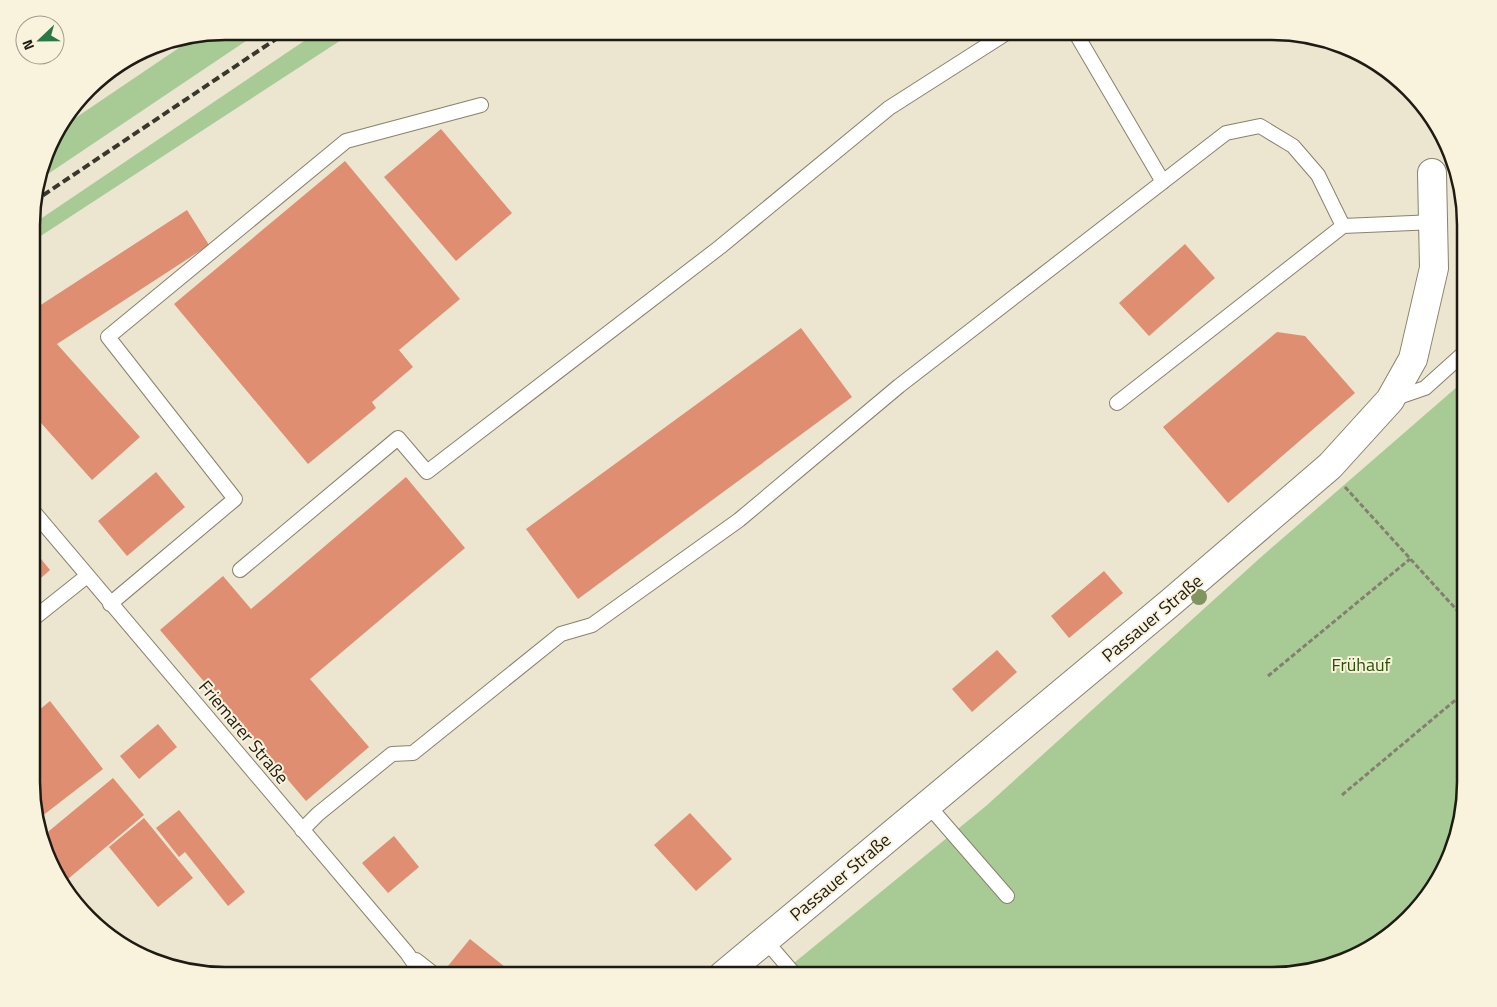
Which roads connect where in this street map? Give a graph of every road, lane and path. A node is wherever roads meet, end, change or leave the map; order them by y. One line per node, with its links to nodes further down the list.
1 (995, 40): 14 (lane)
2 (1080, 40): 5 (lane)
3 (481, 105): 16 (lane)
4 (1432, 173): 6 (street, Passauer Straße)
5 (1164, 182): 7 (lane); 23 (lane)
6 (1435, 222): 7 (lane); 9 (street, Passauer Straße)
7 (1343, 226): 10 (lane)
8 (1457, 359): 9 (lane)
9 (1390, 400): 11 (street, Passauer Straße)
10 (1117, 403)
11 (1330, 466): 13 (path); 22 (street, Passauer Straße)
12 (40, 520): 15 (lane, Friemarer Straße)
13 (1410, 558): 17 (path); 19 (path)
14 (240, 570)
15 (86, 576): 16 (lane, Friemarer Straße); 18 (lane)
16 (110, 604): 23 (lane, Friemarer Straße)
17 (1457, 610)
18 (40, 613)
19 (1268, 676)
20 (1457, 699): 21 (path)
21 (1342, 796)
22 (927, 804): 24 (lane); 25 (street, Passauer Straße)
23 (302, 830): 26 (lane, Friemarer Straße)
24 (1007, 896)
25 (765, 940): 29 (street, Passauer Straße); 30 (lane)
26 (407, 953): 27 (lane); 28 (lane)
27 (417, 967)
28 (424, 967)
29 (733, 967)
30 (788, 967)

